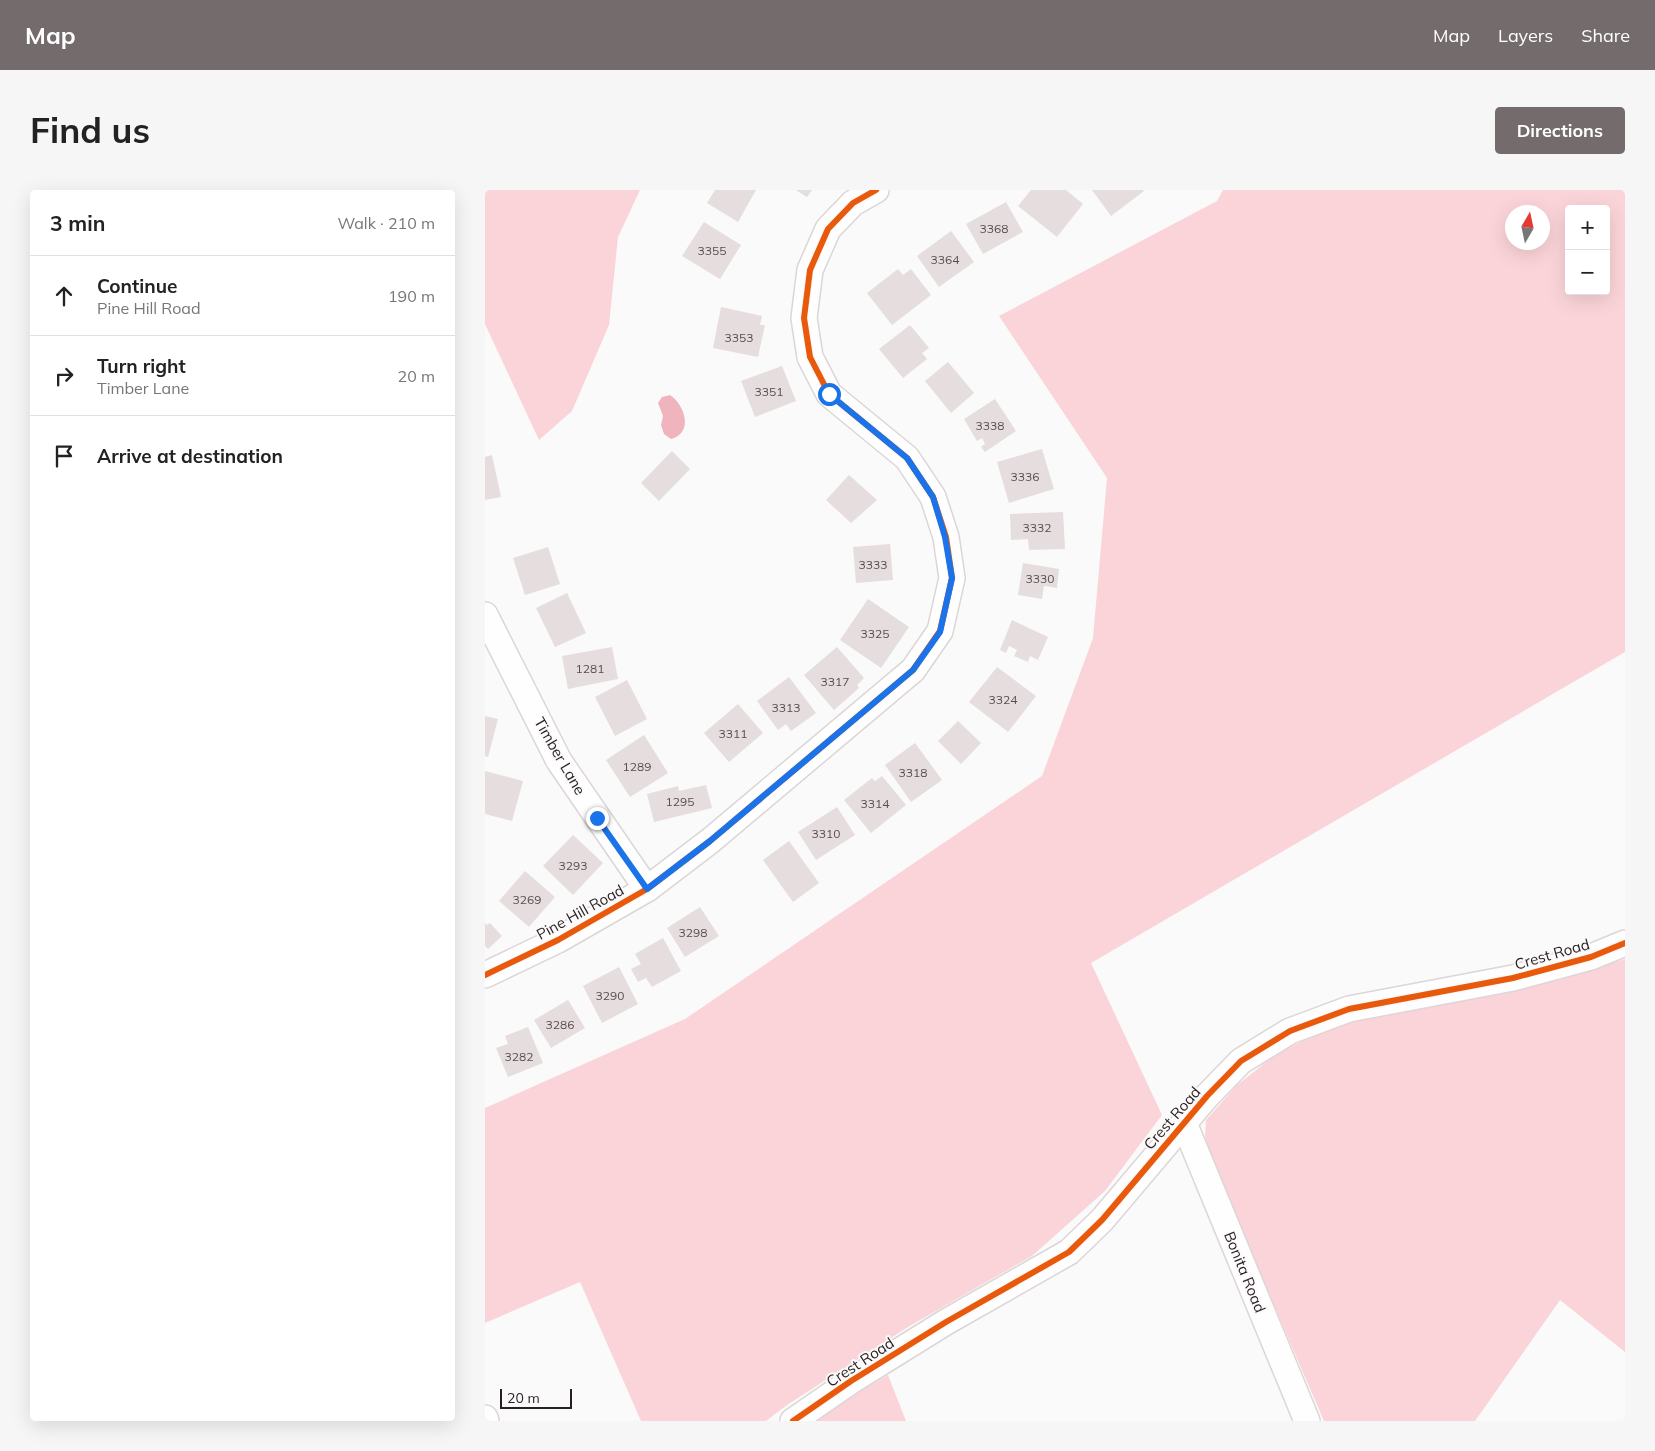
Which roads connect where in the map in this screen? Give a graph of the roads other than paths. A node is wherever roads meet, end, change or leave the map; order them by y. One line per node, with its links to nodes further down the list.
1 (876, 190): 3 (street, Pine Hill Road)
2 (485, 616): 3 (street, Timber Lane)
3 (647, 889): 5 (street, Pine Hill Road)
4 (1625, 943): 6 (street, Crest Road)
5 (485, 975)
6 (1184, 1123): 7 (street, Crest Road); 8 (street, Bonita Road)
7 (793, 1421)
8 (1307, 1421)

